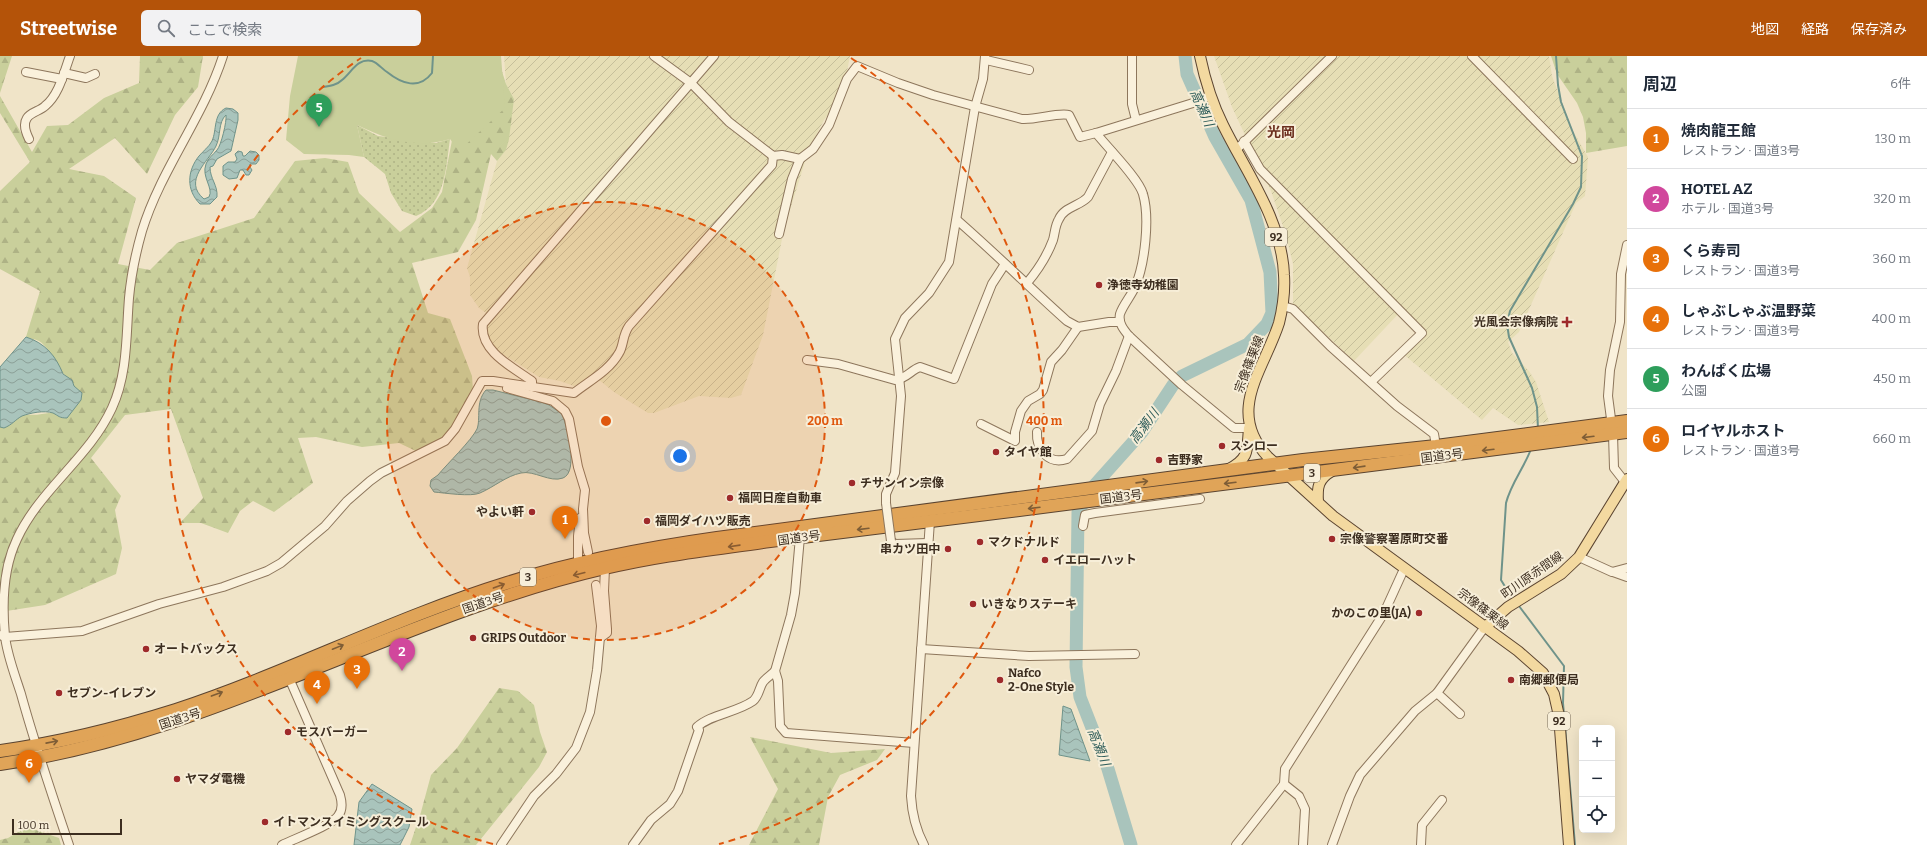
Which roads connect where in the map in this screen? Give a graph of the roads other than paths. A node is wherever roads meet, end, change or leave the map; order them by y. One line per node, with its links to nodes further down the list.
1 (70, 56): 13 (street)
2 (223, 56): 69 (street)
3 (654, 56): 14 (street)
4 (714, 56): 14 (street)
5 (1132, 56): 17 (street)
6 (1200, 56): 15 (main road, 宗像篠栗線 / 92)
7 (1332, 56): 20 (street)
8 (1472, 56): 25 (street)
9 (985, 58): 10 (street); 16 (street)
10 (1030, 70)
11 (26, 72): 13 (street)
12 (95, 74): 13 (street)
13 (63, 76): 19 (street)
14 (691, 83): 23 (street); 39 (street)
15 (1210, 96): 17 (street); 21 (main road, 宗像篠栗線 / 92)
16 (975, 107): 18 (street); 24 (street); 26 (street)
17 (1136, 120): 18 (street)
18 (1096, 133): 22 (street)
19 (29, 139)
20 (1244, 141): 21 (street); 38 (street)
21 (1236, 150): 31 (main road, 宗像篠栗線 / 92)
22 (1112, 152): 30 (street); 32 (street)
23 (773, 156): 24 (street); 39 (street)
24 (800, 159): 27 (street)
25 (1573, 159)
26 (957, 220): 29 (street); 36 (street)
27 (779, 234)
28 (1627, 245): 43 (street)
29 (1005, 264): 30 (street); 36 (street)
30 (1027, 283): 33 (street)
31 (1283, 306): 38 (street); 42 (main road, 宗像篠栗線 / 92)
32 (1120, 322): 33 (street); 34 (street)
33 (1078, 327): 41 (street)
34 (1129, 336): 42 (street); 44 (street)
35 (807, 360): 36 (street)
36 (901, 379): 58 (street, bridge)
37 (493, 381): 39 (street); 54 (street); 69 (street)
38 (1371, 382): 46 (street)
39 (532, 387)
40 (1627, 421): 43 (highway, 国道3号 / 3)
41 (981, 424)
42 (1249, 428): 47 (main road, 宗像篠栗線 / 92); 48 (main road)
43 (1612, 429): 45 (highway, 国道3号 / 3); 46 (highway, 国道3号 / 3); 49 (highway, 国道3号 / 3, one-way to 49); 51 (street)
44 (1037, 432)
45 (1627, 432)
46 (1436, 446): 47 (highway, 国道3号 / 3)
47 (1276, 464): 48 (highway, 国道3号 / 3); 50 (main road, 宗像篠栗線 / 92)
48 (1228, 470): 61 (highway, 国道3号 / 3, one-way to 48)
49 (1332, 471): 50 (highway, 国道3号 / 3); 53 (main road)
50 (1290, 476): 53 (main road, 宗像篠栗線 / 92); 55 (highway, 国道3号 / 3, one-way to 55)
51 (1626, 480): 60 (main road, 町川原赤間線)
52 (1200, 500): 56 (street)
53 (1318, 502): 63 (main road, 宗像篠栗線 / 92)
54 (583, 509): 59 (street); 61 (street)
55 (930, 520): 57 (highway, 国道3号 / 3, one-way to 57); 58 (street)
56 (1083, 526)
57 (800, 537): 62 (highway, 国道3号 / 3, one-way to 62); 73 (street)
58 (928, 543): 71 (street)
59 (588, 552)
60 (1579, 557): 65 (street); 68 (main road, 町川原赤間線)
61 (578, 563): 78 (highway, 国道3号 / 3, one-way to 61)
62 (605, 568): 70 (street); 74 (highway, 国道3号 / 3, one-way to 74)
63 (1404, 568): 68 (main road, 宗像篠栗線 / 92); 82 (street)
64 (1627, 568): 65 (street)
65 (1612, 572): 66 (street)
66 (1627, 577)
67 (596, 585): 70 (street)
68 (1484, 628): 75 (street); 93 (main road, 宗像篠栗線 / 92)
69 (3, 636): 78 (street)
70 (600, 638): 86 (street)
71 (921, 649): 72 (street); 77 (street)
72 (1135, 654)
73 (775, 671): 77 (street); 87 (street)
74 (289, 678): 80 (highway, 国道3号 / 3); 85 (street)
75 (1437, 693): 76 (street); 91 (street)
76 (1460, 714)
77 (914, 743): 88 (street)
78 (35, 746): 79 (highway, 国道3号 / 3); 80 (street)
79 (0, 751)
80 (39, 759): 81 (highway, 国道3号 / 3); 84 (street)
81 (0, 764)
82 (1284, 784): 89 (street); 90 (street)
83 (1442, 800): 92 (street)
84 (69, 845)
85 (282, 845)
86 (501, 845)
87 (633, 845)
88 (924, 845)
89 (1236, 845)
90 (1303, 845)
91 (1332, 845)
92 (1421, 845)
93 (1570, 845)

